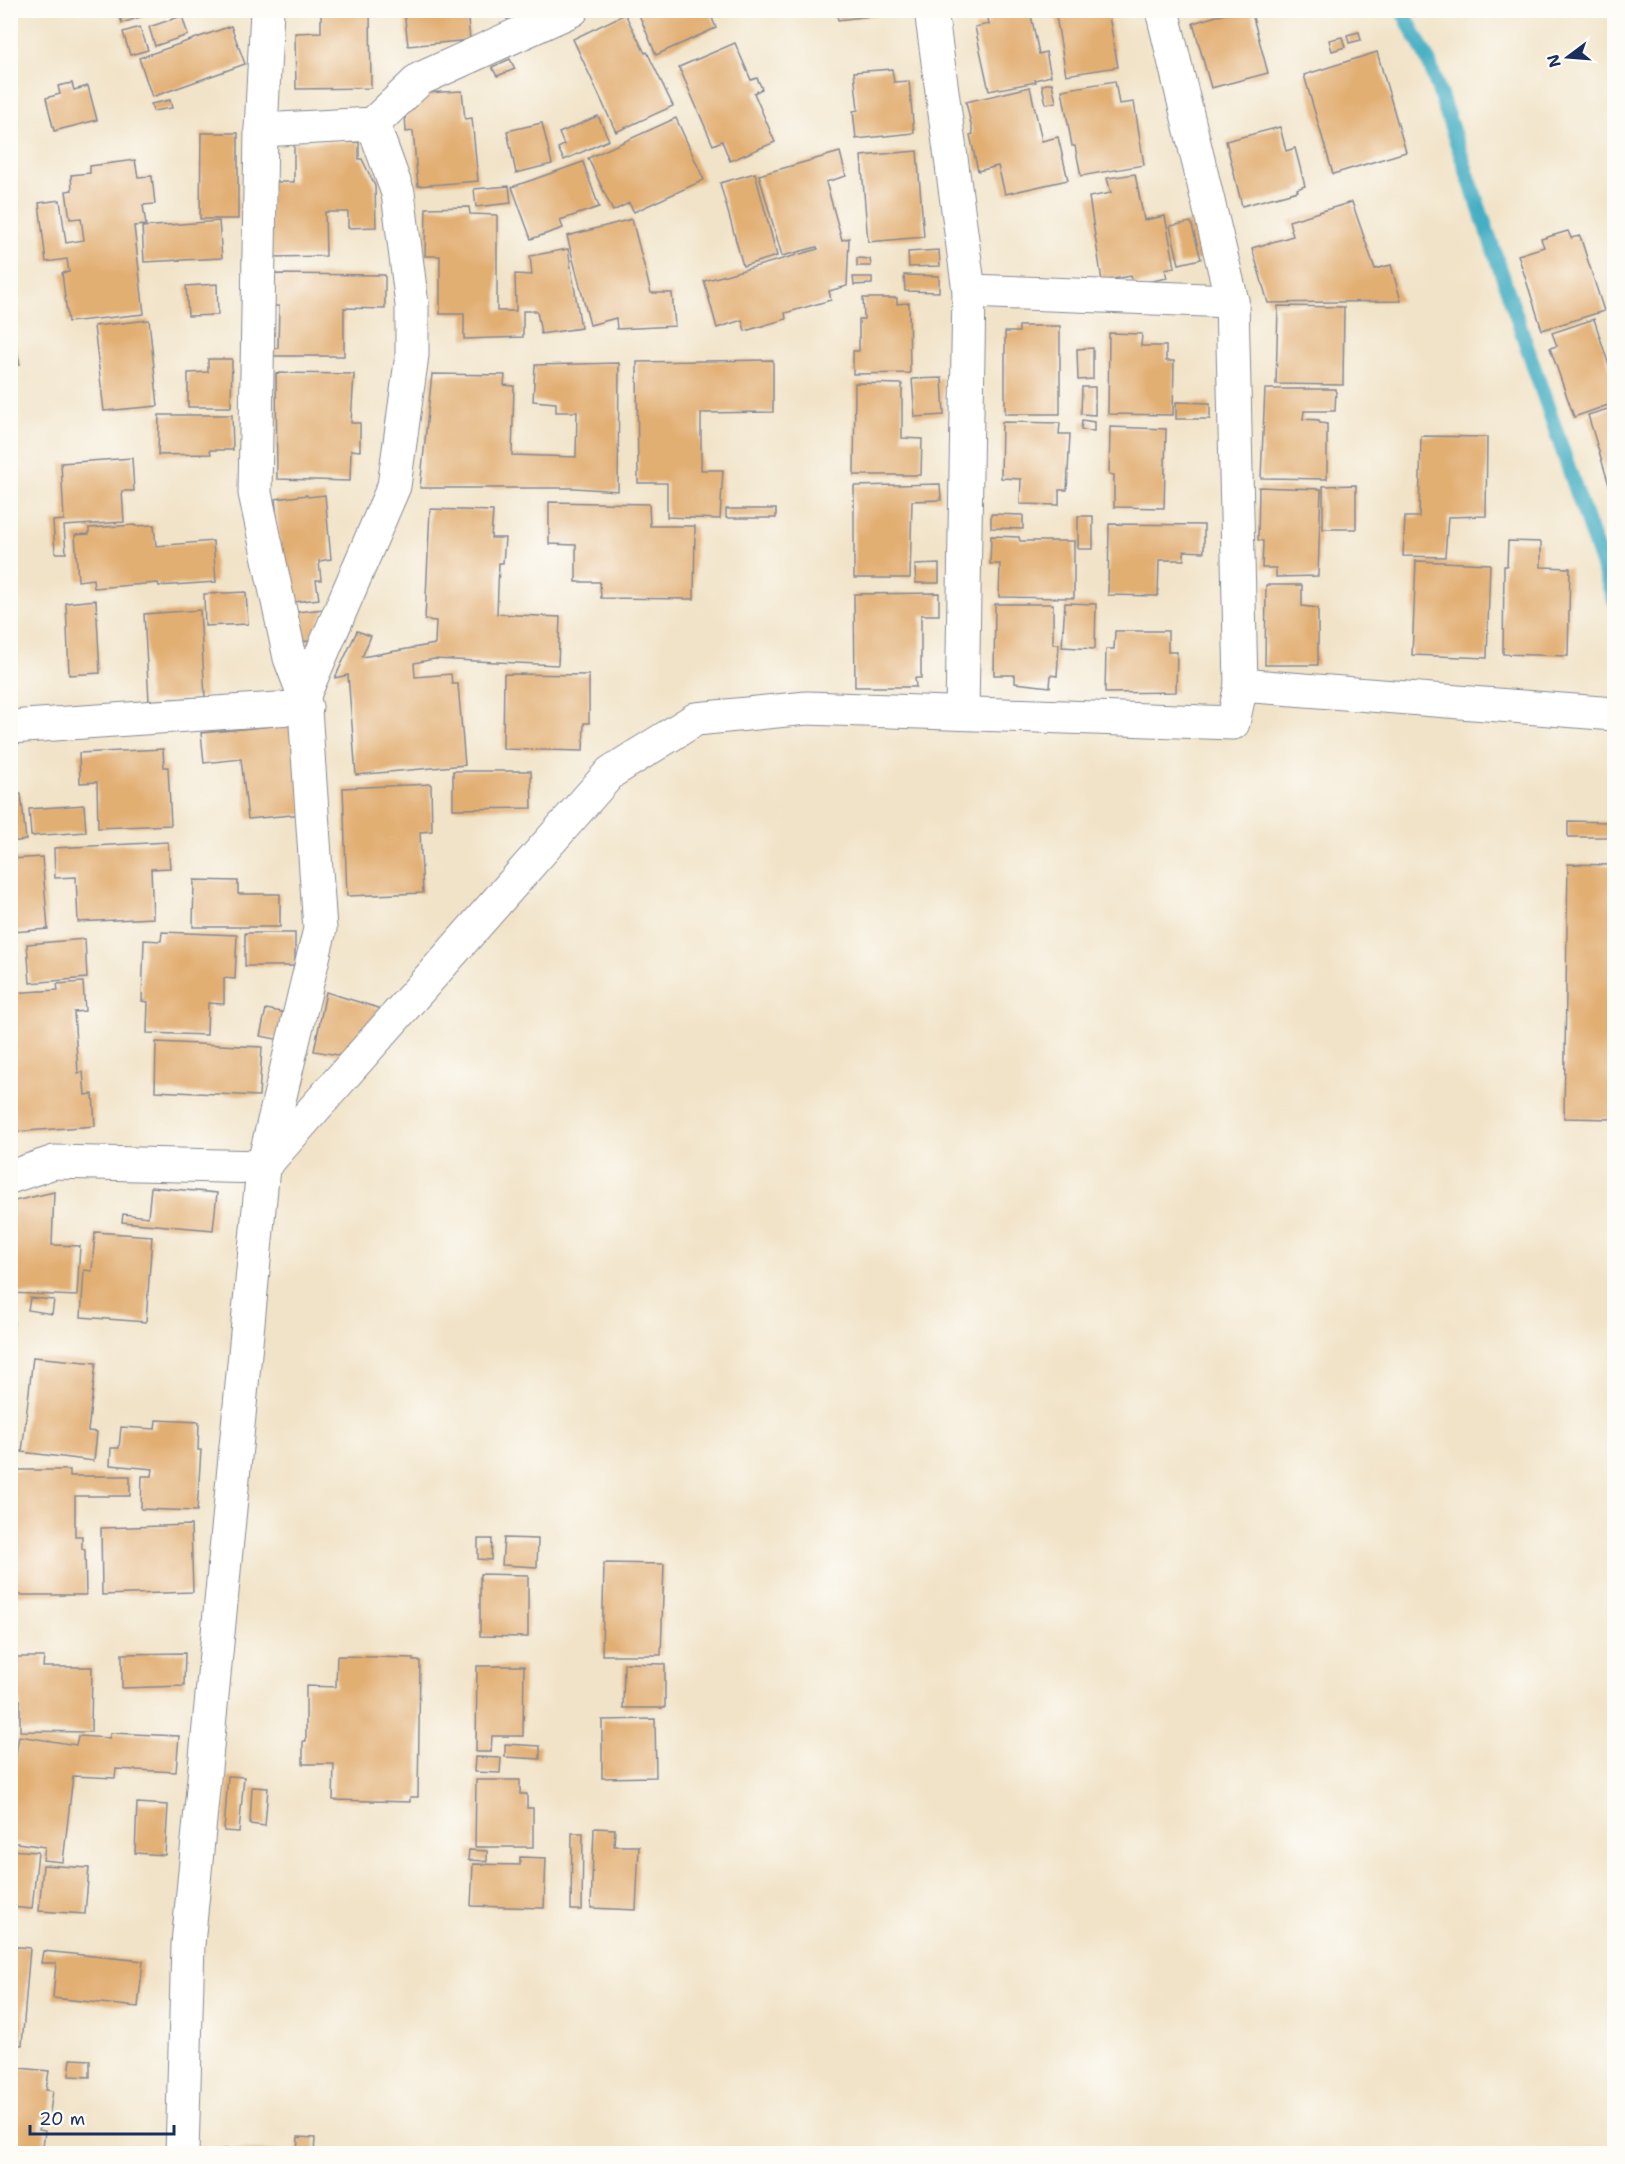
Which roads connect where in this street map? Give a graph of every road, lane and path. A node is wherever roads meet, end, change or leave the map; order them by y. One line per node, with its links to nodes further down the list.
1 (267, 10): 6 (street)
2 (572, 10): 5 (street)
3 (931, 10): 7 (street)
4 (1162, 10): 8 (street)
5 (373, 124): 6 (street); 10 (street)
6 (261, 130): 10 (street)
7 (969, 291): 8 (street); 11 (street)
8 (1232, 302): 9 (street)
9 (1241, 685): 11 (street); 12 (street)
10 (305, 701): 13 (street); 14 (street)
11 (962, 713): 14 (street)
12 (1614, 714)
13 (10, 727)
14 (263, 1167): 15 (street); 16 (street)
15 (10, 1177)
16 (182, 2154)

